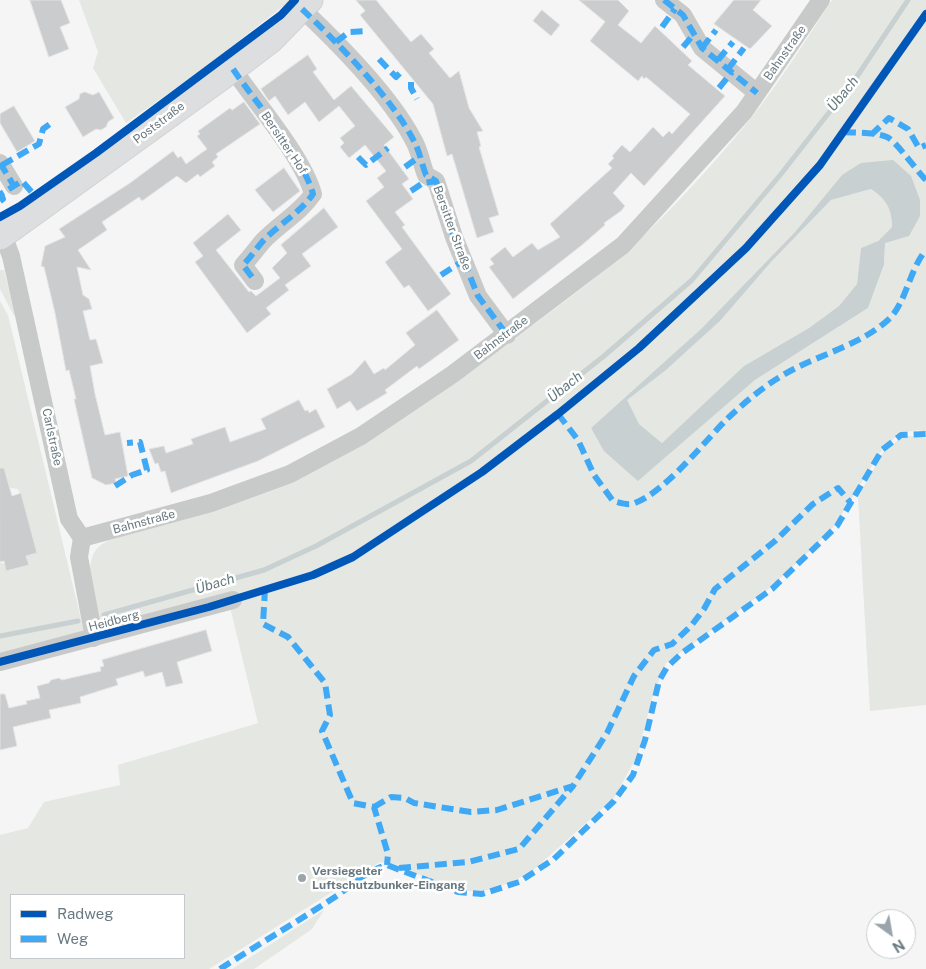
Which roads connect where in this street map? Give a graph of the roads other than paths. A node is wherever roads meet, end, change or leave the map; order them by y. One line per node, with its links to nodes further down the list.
1 (664, 0): 5 (street)
2 (821, 0): 5 (street, Bahnstraße)
3 (306, 4): 4 (main road, Poststraße); 10 (street, Bersitter Straße)
4 (233, 69): 8 (main road, Poststraße); 9 (street, Bersitter Hof)
5 (757, 93): 10 (street, Bahnstraße)
6 (0, 162): 7 (street)
7 (14, 186)
8 (2, 236): 11 (street, Carlstraße)
9 (255, 281)
10 (507, 334): 11 (street, Bahnstraße)
11 (82, 538): 13 (street)
12 (233, 600): 13 (street, Heidberg)
13 (94, 638): 14 (street, Heidberg)
14 (0, 662)

